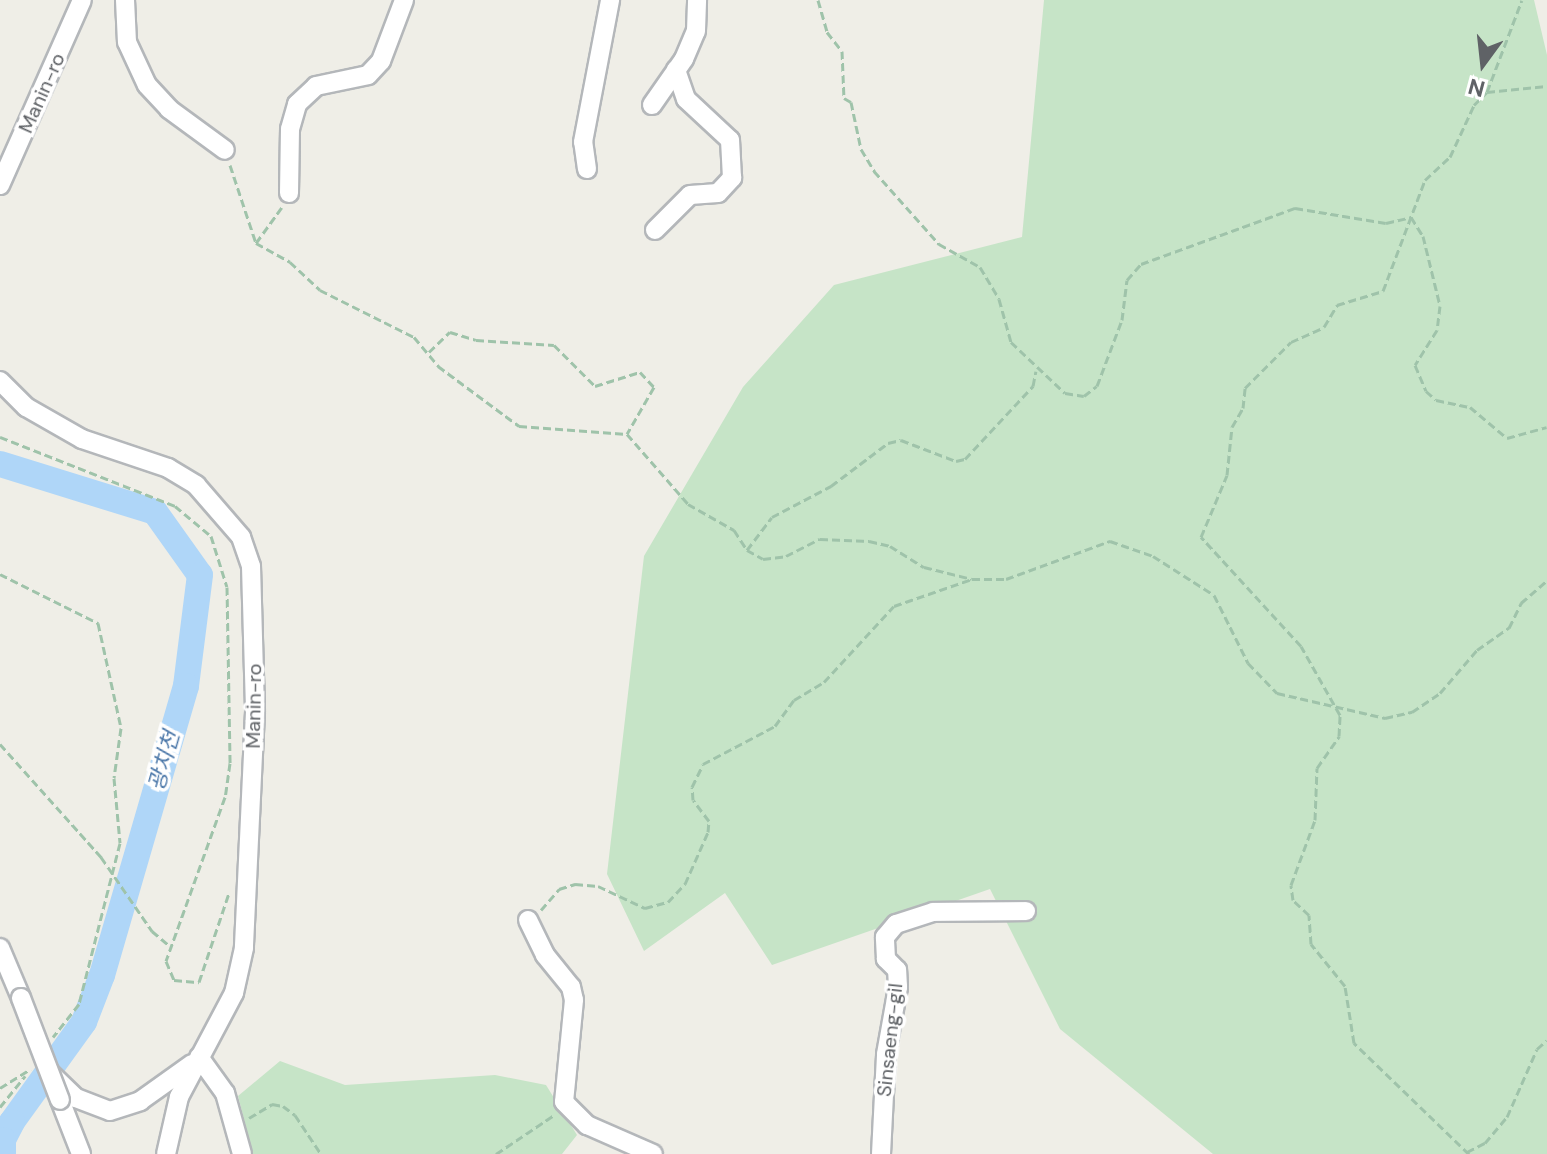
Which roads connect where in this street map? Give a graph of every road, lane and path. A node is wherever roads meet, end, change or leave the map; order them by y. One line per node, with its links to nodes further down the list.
1 (82, 0): 14 (street, Manin-ro)
2 (125, 0): 12 (street)
3 (404, 0): 15 (street)
4 (610, 0): 13 (street)
5 (697, 0): 8 (street)
6 (818, 0): 20 (path)
7 (1522, 0): 10 (path)
8 (676, 70): 11 (street); 17 (street)
9 (1547, 86): 10 (path)
10 (1487, 92): 16 (path)
11 (652, 105)
12 (225, 150): 18 (path)
13 (587, 169)
14 (0, 185)
15 (289, 193): 18 (path)
16 (1411, 217): 20 (path); 22 (path); 29 (path)
17 (655, 230)
18 (256, 243): 19 (path)
19 (429, 352): 23 (path); 23 (path)
20 (1036, 371): 25 (path)
21 (0, 381): 31 (street, Manin-ro)
22 (1547, 427)
23 (627, 434): 25 (path)
24 (0, 437): 34 (path)
25 (747, 550): 27 (path)
26 (0, 574): 36 (path)
27 (972, 579): 29 (path); 33 (path)
28 (1547, 580): 29 (path)
29 (1329, 701): 45 (path)
30 (0, 744): 34 (path, bridge)
31 (247, 884): 34 (path); 38 (street, Manin-ro)
32 (1026, 911): 52 (street, Sinsaeng-gil)
33 (528, 920): 42 (street)
34 (170, 946)
35 (0, 948): 39 (street, bridge)
36 (51, 1040)
37 (1547, 1040): 45 (path)
38 (199, 1058): 39 (street); 44 (street); 47 (street, Manin-ro)
39 (43, 1068): 40 (path); 46 (street, bridge)
40 (27, 1073): 41 (path); 43 (path)
41 (0, 1088)
42 (567, 1106): 50 (path); 51 (street)
43 (0, 1107)
44 (234, 1126): 48 (street); 49 (path)
45 (1468, 1153)
46 (81, 1154)
47 (166, 1154)
48 (242, 1154)
49 (321, 1154)
50 (496, 1154)
51 (653, 1154)
52 (881, 1154)

